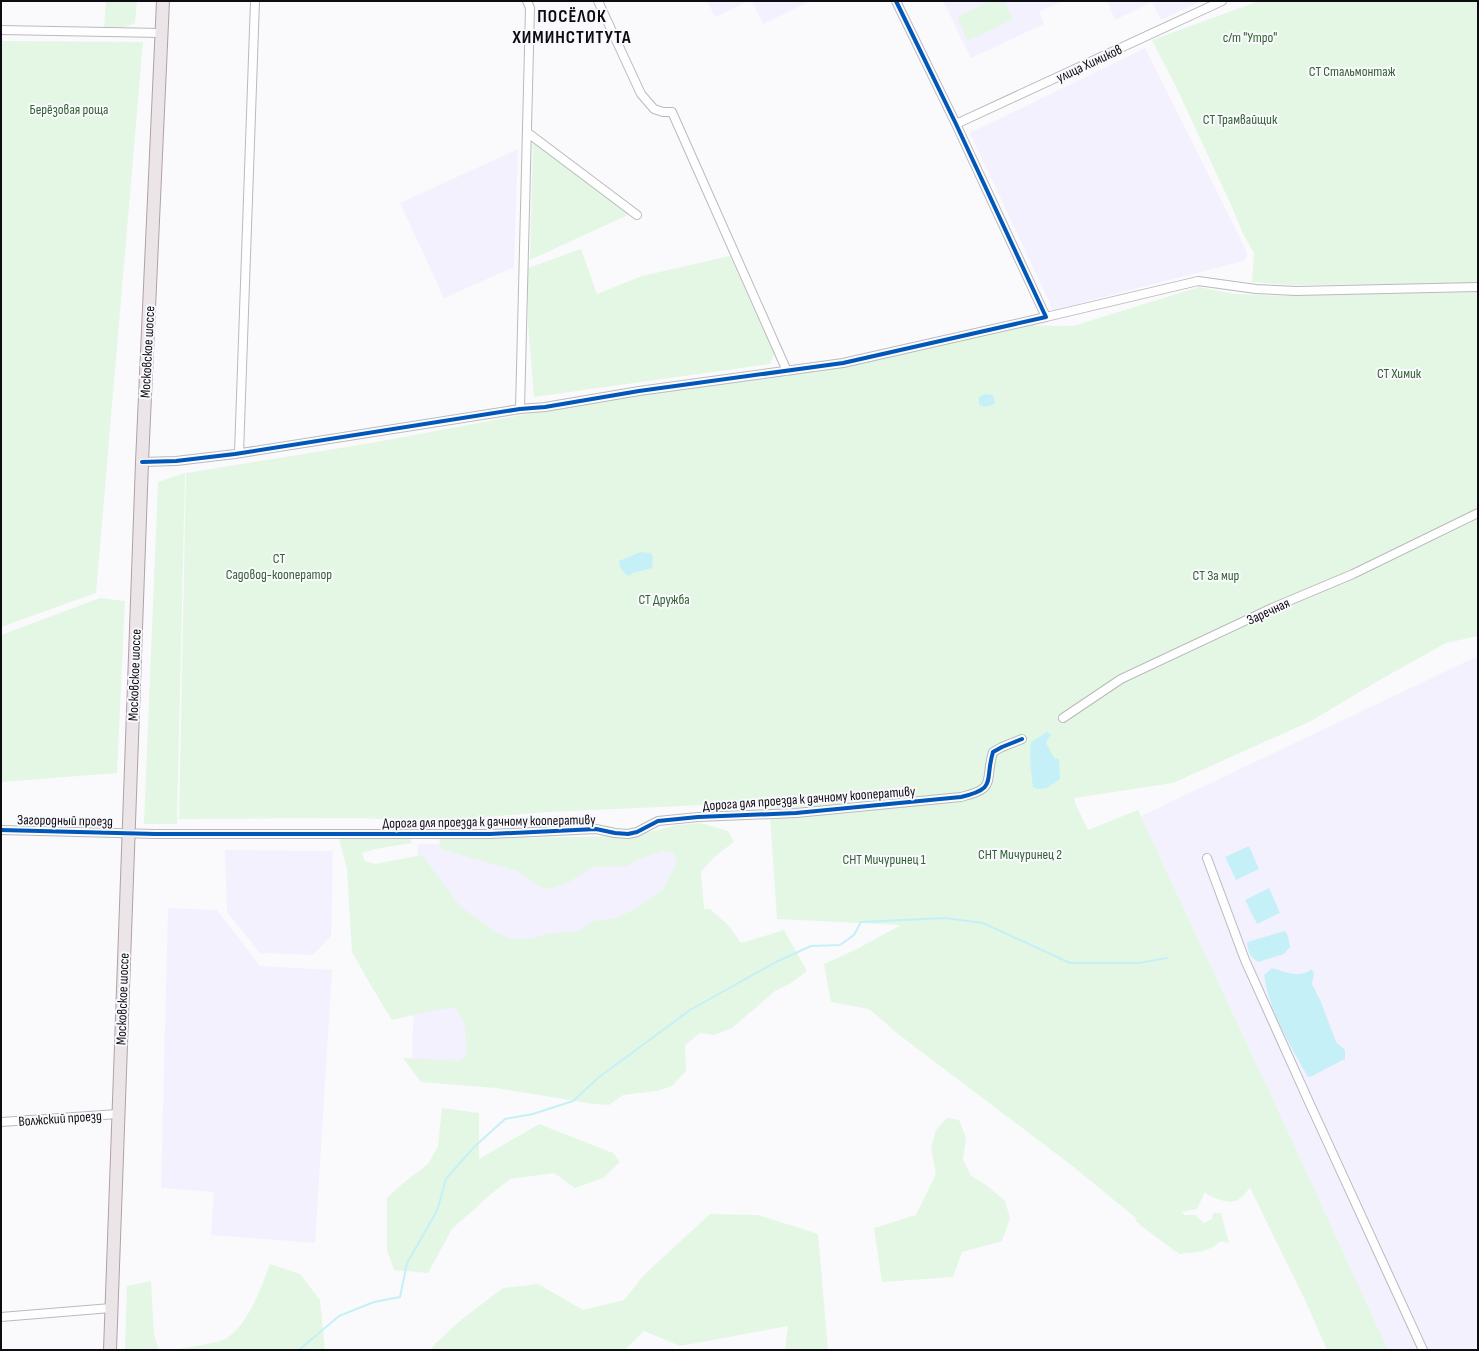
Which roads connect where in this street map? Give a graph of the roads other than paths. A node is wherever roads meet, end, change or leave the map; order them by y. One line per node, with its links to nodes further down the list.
1 (163, 1): 8 (main road, Московское шоссе)
2 (255, 1): 16 (street)
3 (527, 1): 10 (street)
4 (598, 1): 14 (street)
5 (896, 1): 9 (street)
6 (1222, 1): 9 (street, улица Химиков)
7 (1, 30): 8 (street)
8 (162, 32): 17 (main road, Московское шоссе)
9 (956, 124): 13 (street)
10 (528, 133): 11 (street); 15 (street)
11 (637, 215)
12 (1478, 287): 13 (street)
13 (1046, 317): 14 (street)
14 (787, 371): 15 (street)
15 (520, 409): 16 (street)
16 (239, 453): 17 (street)
17 (142, 462): 22 (main road, Московское шоссе)
18 (1478, 513): 19 (street, Заречная)
19 (1063, 718)
20 (1022, 739): 22 (street, Дорога для проезда к дачному кооперативу)
21 (1, 830): 22 (street, Загородный проезд)
22 (128, 832): 24 (main road, Московское шоссе)
23 (1207, 858): 29 (street)
24 (118, 1114): 25 (street, Волжский проезд); 26 (main road, Московское шоссе)
25 (1, 1122)
26 (112, 1308): 27 (street); 28 (main road, Московское шоссе)
27 (1, 1317)
28 (110, 1350)
29 (1423, 1350)

